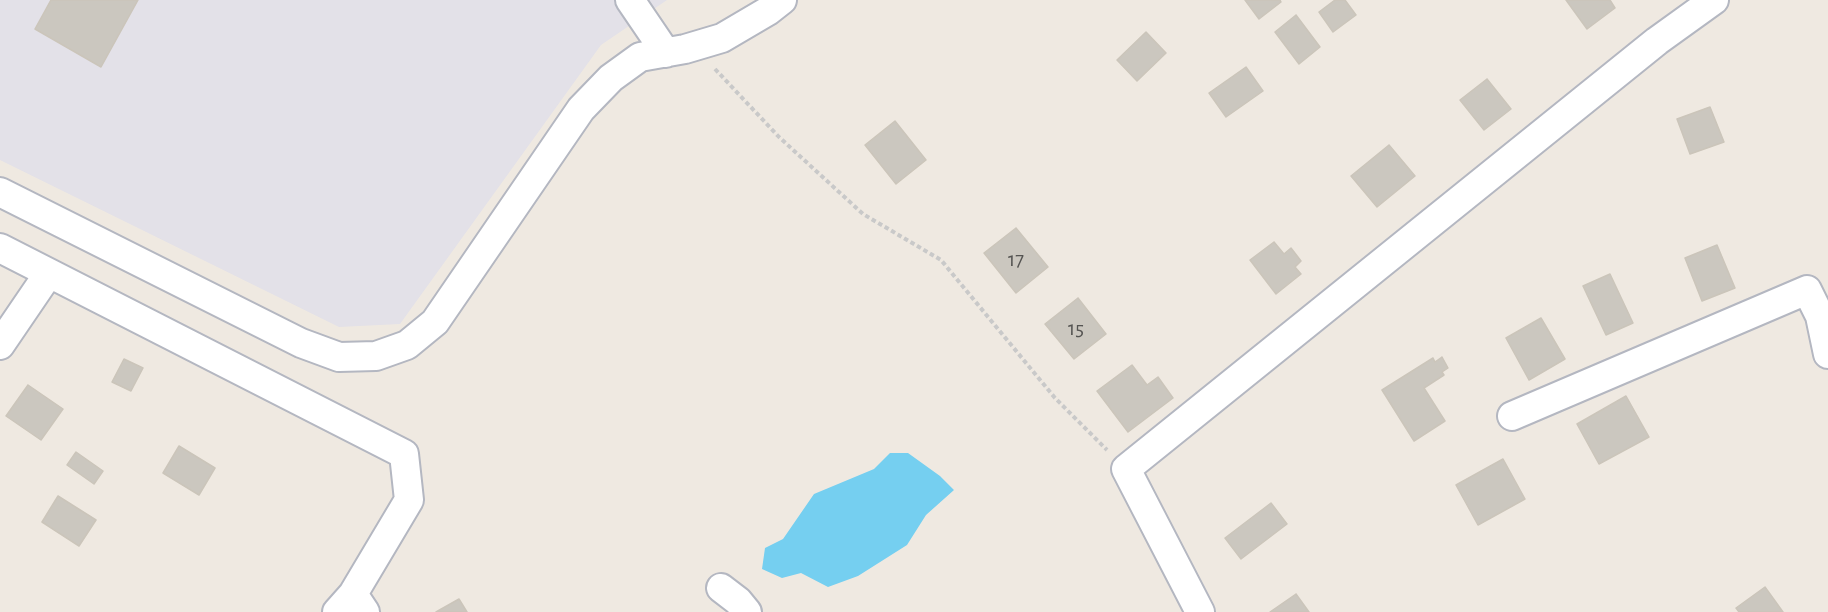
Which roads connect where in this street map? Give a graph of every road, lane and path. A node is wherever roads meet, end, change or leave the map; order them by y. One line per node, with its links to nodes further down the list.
1 (630, 0): 4 (street)
2 (782, 0): 4 (street)
3 (1714, 0): 11 (street)
4 (675, 51): 5 (street); 11 (path)
5 (0, 192)
6 (0, 248): 7 (street)
7 (49, 273): 8 (street); 13 (street)
8 (0, 345)
9 (1828, 354): 10 (street)
10 (1512, 416)
11 (1126, 470): 15 (street)
12 (721, 588): 14 (street)
13 (352, 606)
14 (747, 612)
15 (1200, 612)

